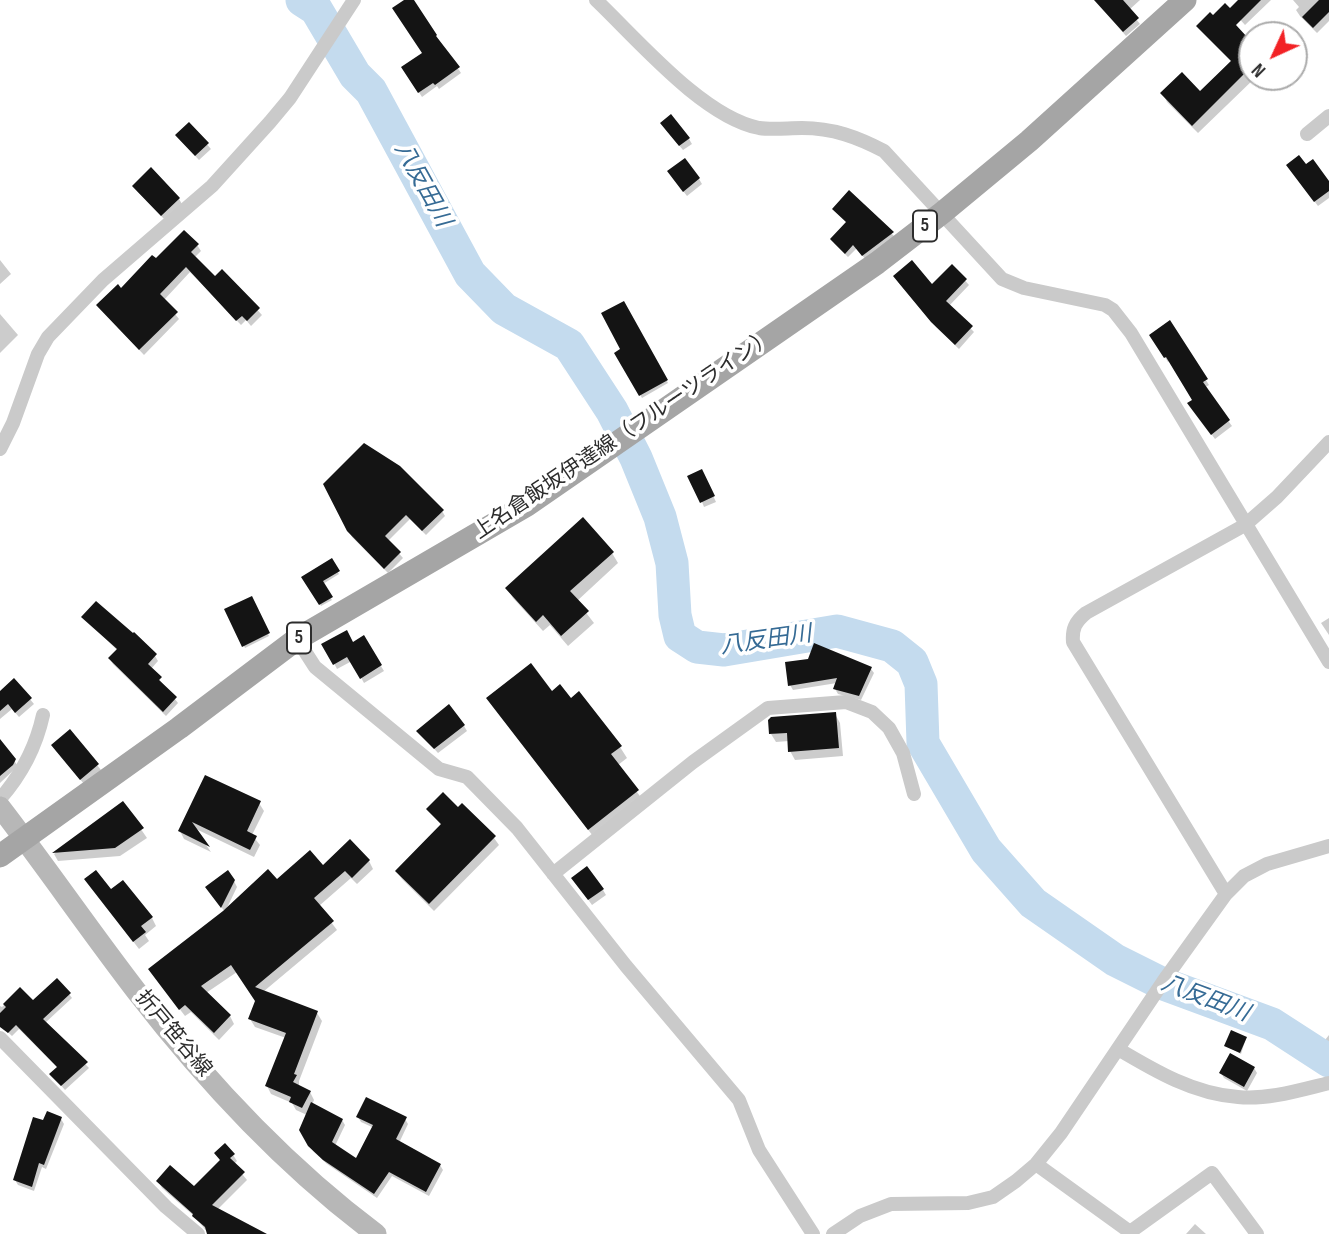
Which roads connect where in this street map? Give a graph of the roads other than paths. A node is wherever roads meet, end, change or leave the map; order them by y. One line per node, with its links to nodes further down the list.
1 (355, 0): 8 (street)
2 (596, 0): 6 (street)
3 (1185, 0): 6 (main road, 上名倉飯坂伊達線（フルーツライン） / 5)
4 (1329, 116): 5 (street)
5 (1307, 134)
6 (942, 213): 9 (street); 10 (main road, 上名倉飯坂伊達線（フルーツライン） / 5)
7 (1329, 442): 9 (street)
8 (0, 449)
9 (1245, 524): 11 (street); 20 (street)
10 (297, 639): 16 (main road, 上名倉飯坂伊達線（フルーツライン） / 5); 19 (street)
11 (1329, 662)
12 (43, 715): 14 (street)
13 (914, 794): 19 (street)
14 (0, 799)
15 (0, 807): 16 (main road, 折戸笹谷線)
16 (24, 839): 18 (main road, 上名倉飯坂伊達線（フルーツライン） / 5); 26 (main road, 折戸笹谷線)
17 (1329, 846): 20 (street)
18 (0, 856)
19 (553, 874): 27 (street)
20 (1226, 894): 22 (street)
21 (0, 1038): 25 (street)
22 (1118, 1049): 23 (street); 24 (street)
23 (1329, 1083)
24 (1036, 1164): 28 (street); 29 (street)
25 (198, 1234)
26 (376, 1234)
27 (814, 1234)
28 (833, 1234)
29 (1257, 1234)

